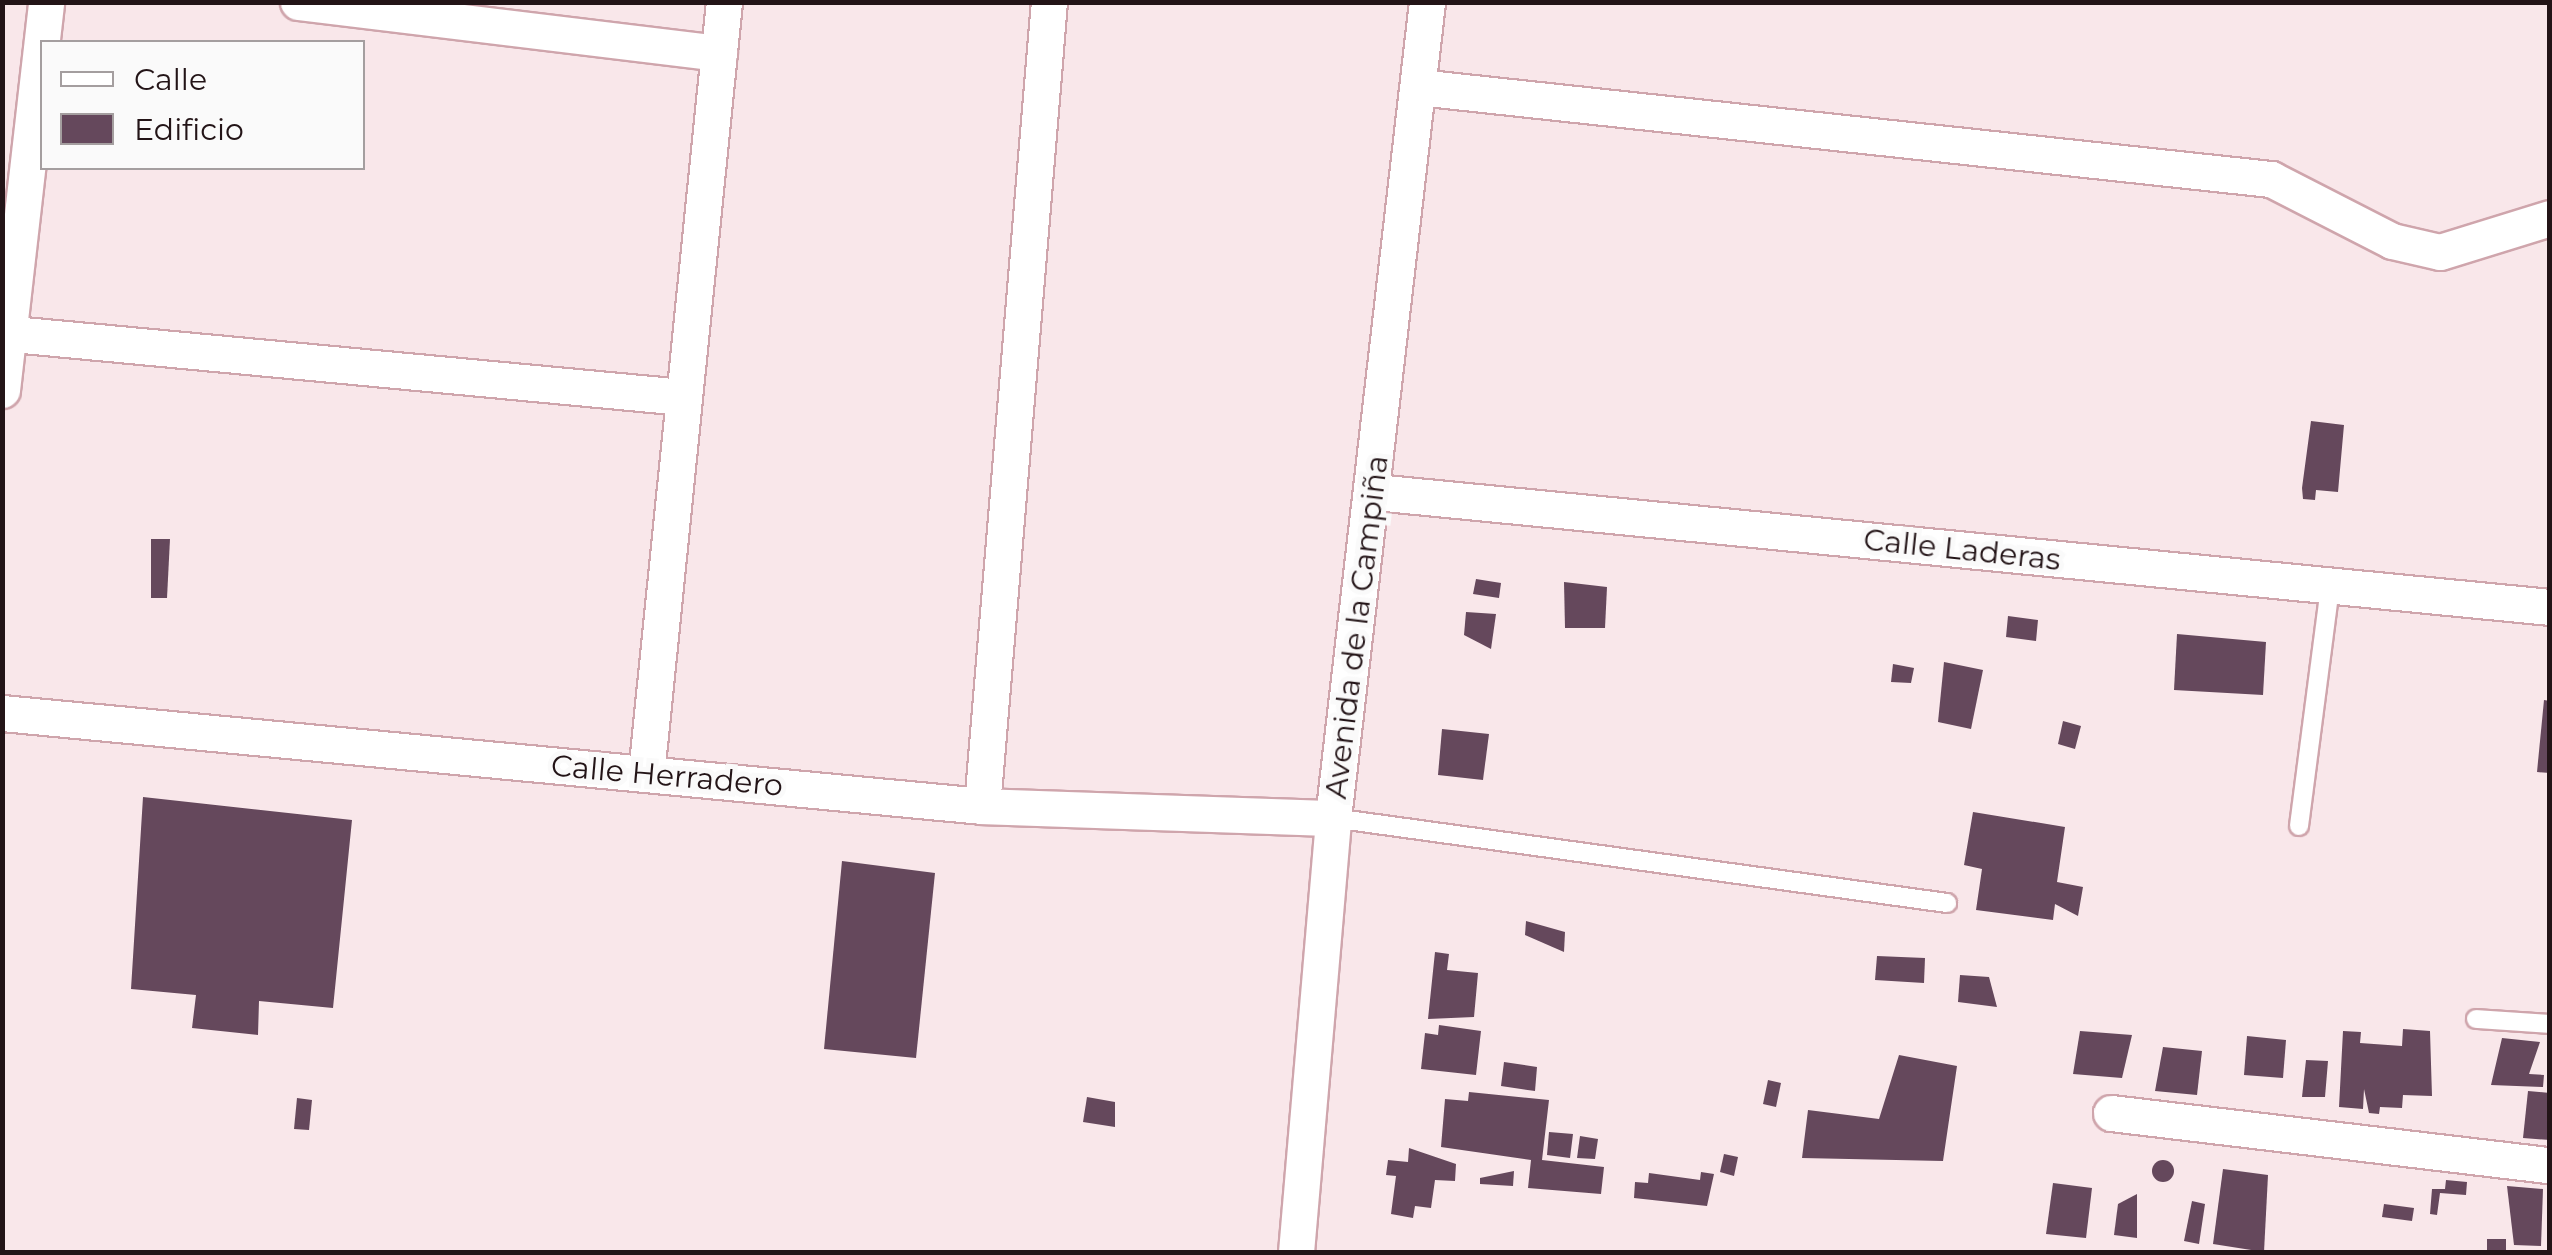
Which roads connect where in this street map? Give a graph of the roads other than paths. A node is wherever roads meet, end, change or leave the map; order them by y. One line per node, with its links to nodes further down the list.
1 (46, 2): 6 (street)
2 (298, 2): 8 (street)
3 (724, 2): 8 (street)
4 (1049, 2): 19 (street)
5 (1427, 2): 9 (street, Avenida de la Campiña)
6 (41, 40)
7 (40, 52): 11 (street)
8 (719, 53): 13 (street)
9 (1418, 86): 10 (street); 14 (street, Avenida de la Campiña)
10 (2550, 218)
11 (6, 334): 12 (street); 13 (street)
12 (2, 390)
13 (683, 397): 18 (street)
14 (1374, 492): 15 (street, Calle Laderas); 20 (street, Avenida de la Campiña)
15 (2330, 586): 16 (street, Calle Laderas); 21 (lane)
16 (2550, 608)
17 (2, 713): 18 (street, Calle Herradero)
18 (646, 774): 19 (street, Calle Herradero)
19 (982, 806): 20 (street, Calle Herradero)
20 (1333, 818): 22 (lane); 27 (street, Avenida de la Campiña)
21 (2299, 826)
22 (1946, 903)
23 (2476, 1019): 24 (lane)
24 (2550, 1024)
25 (2112, 1113): 26 (street)
26 (2550, 1165)
27 (1296, 1252)

